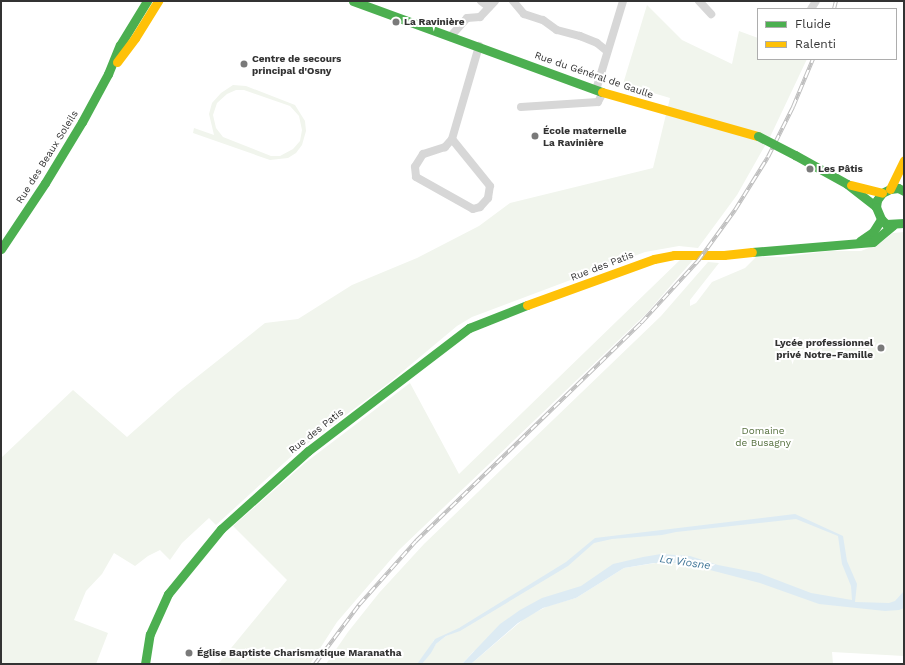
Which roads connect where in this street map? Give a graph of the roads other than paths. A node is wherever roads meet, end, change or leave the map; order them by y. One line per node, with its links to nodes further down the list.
1 (147, 1): 13 (main road, Rue des Beaux Soleils)
2 (158, 1): 13 (main road, Rue des Beaux Soleils)
3 (481, 1): 8 (street)
4 (513, 1): 12 (street)
5 (623, 1): 12 (street)
6 (699, 1): 9 (street)
7 (357, 2): 10 (main road, Rue du Général de Gaulle)
8 (492, 4): 10 (street)
9 (710, 14)
10 (450, 37): 11 (main road, Rue du Général de Gaulle)
11 (479, 46): 14 (main road, Rue du Général de Gaulle); 16 (street)
12 (607, 51): 14 (street)
13 (108, 74): 27 (main road, Rue des Beaux Soleils)
14 (599, 91): 15 (street); 18 (main road, Rue du Général de Gaulle, bridge)
15 (521, 107)
16 (452, 139): 16 (street)
17 (904, 160): 19 (main road)
18 (847, 184): 21 (main road, Rue du Général de Gaulle); 22 (main road, Rue du Général de Gaulle)
19 (890, 189): 20 (main road); 21 (main road)
20 (904, 191)
21 (882, 193): 22 (main road)
22 (876, 207): 23 (main road)
23 (881, 219): 25 (main road); 26 (main road)
24 (904, 223): 25 (main road)
25 (893, 226): 26 (main road, Rue des Patis)
26 (854, 245): 28 (main road, Rue des Patis)
27 (1, 249)
28 (145, 664)

